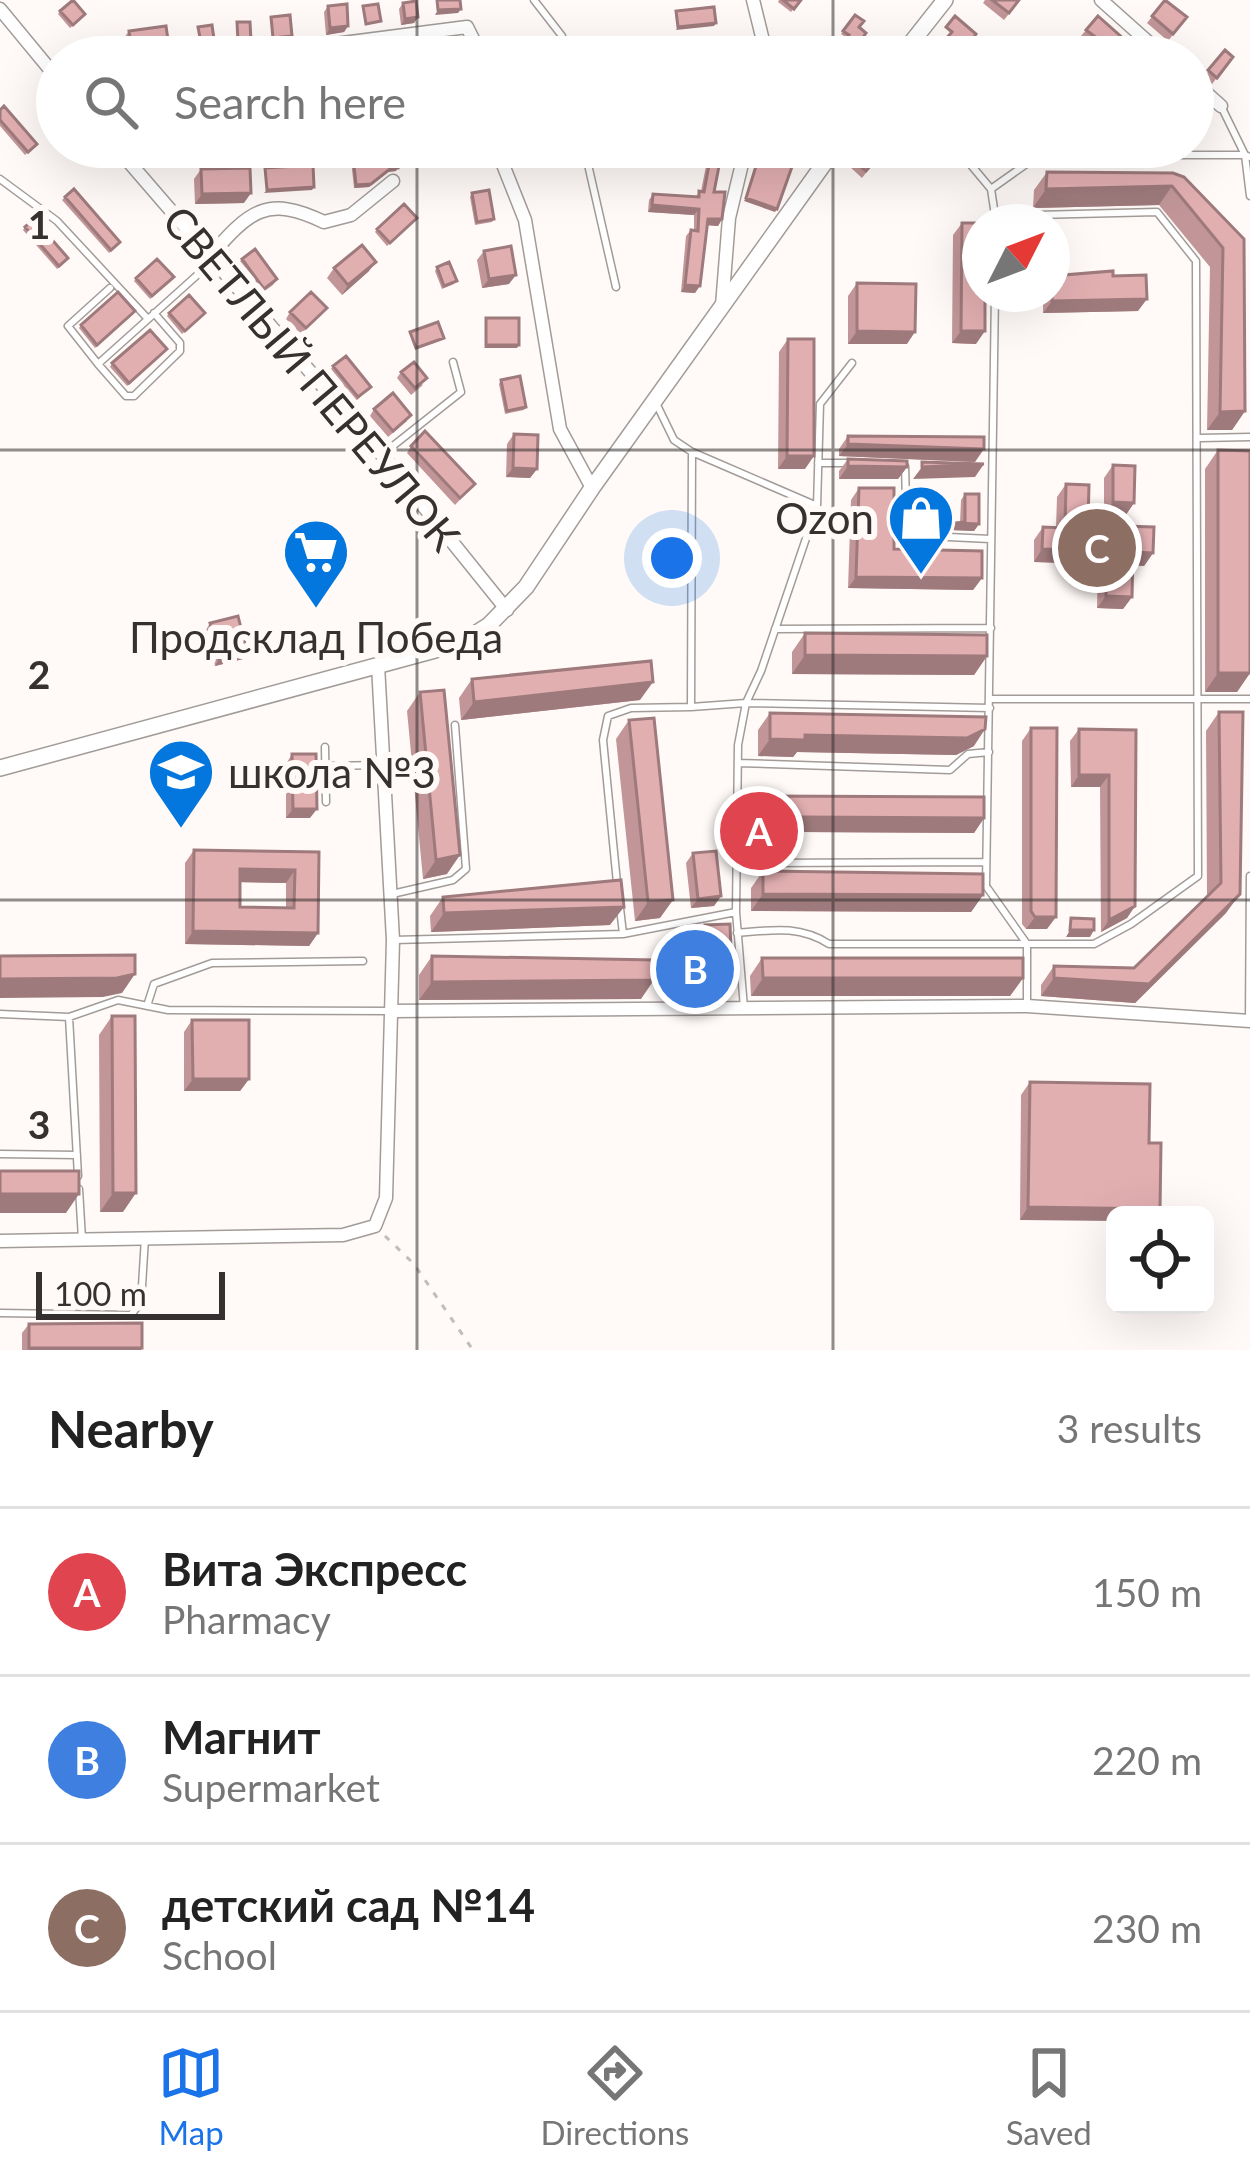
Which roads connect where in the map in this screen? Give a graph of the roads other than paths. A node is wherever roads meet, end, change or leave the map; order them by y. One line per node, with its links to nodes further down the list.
1 (534, 0): 8 (lane)
2 (753, 0): 9 (street)
3 (945, 0): 10 (street)
4 (1101, 0): 11 (street)
5 (0, 9): 12 (street)
6 (397, 36): 7 (street)
7 (472, 36)
8 (562, 36)
9 (761, 36)
10 (917, 36)
11 (1141, 36)
12 (36, 53)
13 (1214, 99): 14 (street)
14 (1222, 106): 16 (lane)
15 (1214, 156): 16 (lane)
16 (1248, 156): 27 (lane)
17 (134, 168): 30 (street, СВЕТЛЫЙ ПЕРЕУЛОК)
18 (505, 168): 51 (street)
19 (589, 168): 31 (lane)
20 (741, 168): 33 (street)
21 (821, 168): 33 (street)
22 (974, 168): 26 (lane)
23 (1021, 168): 26 (lane)
24 (0, 179): 35 (lane)
25 (393, 181): 30 (street)
26 (991, 189): 28 (lane)
27 (1250, 196)
28 (994, 204)
29 (1070, 216): 40 (lane)
30 (212, 258): 35 (lane); 43 (street, СВЕТЛЫЙ ПЕРЕУЛОК)
31 (616, 286)
32 (110, 288): 38 (lane)
33 (721, 311): 39 (street)
34 (995, 312): 50 (lane)
35 (151, 316): 38 (lane); 38 (lane)
36 (453, 362): 43 (lane)
37 (852, 363): 44 (lane)
38 (98, 364)
39 (656, 403): 42 (lane); 51 (street)
40 (1199, 437): 41 (lane); 58 (lane)
41 (1250, 437)
42 (692, 452): 52 (lane); 62 (lane)
43 (382, 455): 54 (street, СВЕТЛЫЙ ПЕРЕУЛОК)
44 (818, 463): 45 (lane); 52 (lane)
45 (856, 464)
46 (890, 465): 47 (lane)
47 (905, 466): 48 (lane); 53 (lane)
48 (927, 467)
49 (971, 469): 50 (lane)
50 (993, 470): 53 (lane)
51 (592, 488): 54 (street)
52 (817, 506): 55 (lane)
53 (992, 539): 56 (lane)
54 (507, 610): 57 (street)
55 (776, 628): 56 (lane); 60 (lane)
56 (991, 628): 61 (lane)
57 (378, 665): 67 (street); 69 (street)
58 (1196, 699): 59 (lane); 61 (lane); 79 (lane)
59 (1250, 699)
60 (746, 703): 61 (lane); 62 (lane); 66 (lane)
61 (990, 704): 65 (lane)
62 (692, 707): 77 (lane)
63 (455, 725): 74 (lane)
64 (325, 747): 68 (lane)
65 (989, 752): 66 (lane); 71 (lane)
66 (738, 763): 72 (lane)
67 (384, 765): 68 (lane); 74 (street)
68 (327, 766): 70 (lane)
69 (0, 768)
70 (326, 802)
71 (987, 862): 72 (lane); 79 (lane)
72 (736, 863): 75 (lane)
73 (1250, 876): 87 (lane)
74 (392, 894): 78 (street)
75 (736, 912): 76 (lane); 77 (lane)
76 (737, 933): 79 (lane); 83 (lane)
77 (623, 934): 78 (lane)
78 (393, 940): 84 (street)
79 (1027, 944): 82 (lane)
80 (363, 961): 81 (lane)
81 (147, 1006): 84 (lane); 86 (lane)
82 (1027, 1006): 83 (street); 87 (street)
83 (744, 1008): 84 (street)
84 (393, 1011): 90 (street)
85 (0, 1014): 86 (lane)
86 (70, 1017): 89 (lane)
87 (1250, 1021)
88 (0, 1154): 89 (lane)
89 (77, 1155): 91 (lane)
90 (145, 1238): 91 (street); 93 (lane)
91 (82, 1239): 92 (street)
92 (0, 1241)
93 (0, 1312)

